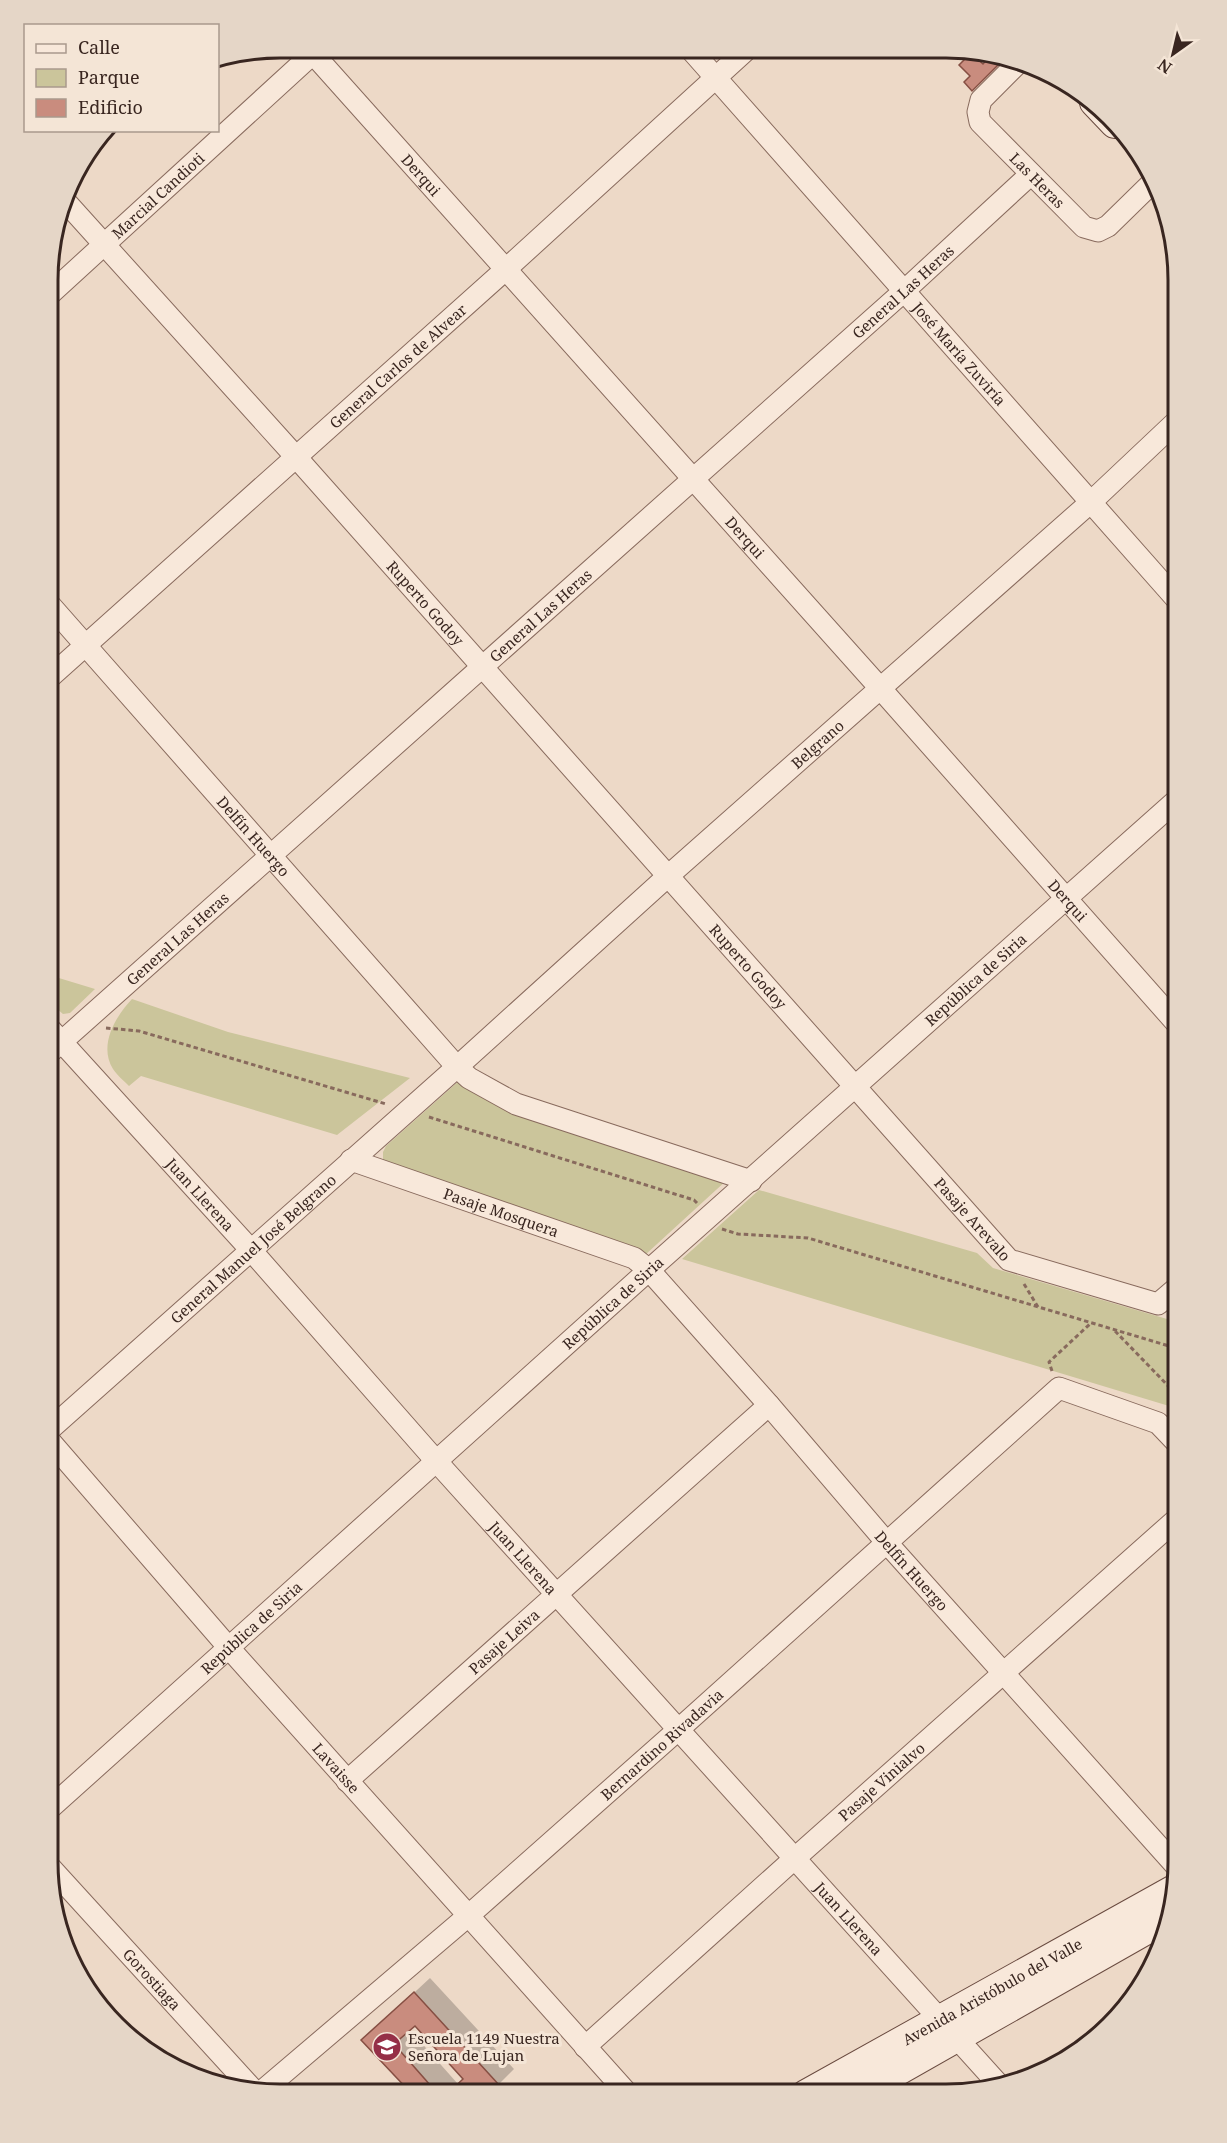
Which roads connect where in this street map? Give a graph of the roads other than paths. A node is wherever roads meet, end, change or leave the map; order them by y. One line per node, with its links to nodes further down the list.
1 (304, 58): 10 (street, Marcial Candioti)
2 (320, 58): 11 (street, Derqui)
3 (698, 58): 6 (street, José María Zuviría)
4 (737, 58): 6 (street, General Carlos de Alvear)
5 (1013, 69): 7 (street, Las Heras)
6 (716, 77): 11 (street, General Carlos de Alvear); 13 (street, José María Zuviría)
7 (1031, 174): 8 (street, Las Heras); 13 (street, General Las Heras)
8 (1148, 187)
9 (71, 207): 10 (street, Ruperto Godoy)
10 (104, 244): 12 (street, Marcial Candioti); 15 (street, Ruperto Godoy)
11 (505, 270): 15 (street, General Carlos de Alvear); 16 (street, Derqui)
12 (58, 287)
13 (903, 292): 16 (street, General Las Heras); 17 (street, José María Zuviría)
14 (1168, 429): 17 (street, Belgrano)
15 (296, 457): 20 (street, General Carlos de Alvear); 21 (street, Ruperto Godoy)
16 (693, 478): 21 (street, General Las Heras); 23 (street, Derqui)
17 (1091, 502): 18 (street, José María Zuviría); 23 (street, Belgrano)
18 (1168, 590)
19 (58, 614): 20 (street, Delfín Huergo)
20 (87, 646): 22 (street, General Carlos de Alvear); 25 (street, Delfín Huergo)
21 (482, 667): 25 (street, General Las Heras); 26 (street, Ruperto Godoy)
22 (58, 671)
23 (880, 688): 26 (street, Belgrano); 27 (street, Derqui)
24 (1168, 808): 27 (street, República de Siria)
25 (272, 856): 29 (street, General Las Heras); 31 (street, Delfín Huergo)
26 (668, 876): 31 (street, Belgrano); 32 (street, Ruperto Godoy)
27 (1066, 899): 28 (street, Derqui); 32 (street, República de Siria)
28 (1168, 1014)
29 (58, 1038)
30 (58, 1046): 35 (street, Juan Llerena)
31 (457, 1067): 33 (street, General Manuel José Belgrano); 34 (street)
32 (856, 1087): 34 (street, República de Siria); 37 (street, Pasaje Arevalo)
33 (351, 1160): 35 (street, General Manuel José Belgrano); 36 (street, Pasaje Mosquera)
34 (751, 1181): 36 (street, República de Siria)
35 (250, 1249): 39 (street, General Manuel José Belgrano); 42 (street, Juan Llerena)
36 (649, 1270): 38 (street, Delfín Huergo); 42 (street, República de Siria)
37 (1168, 1295)
38 (769, 1405): 44 (street, Delfín Huergo); 45 (street, Pasaje Leiva)
39 (58, 1421)
40 (1168, 1433): 44 (street, Bernardino Rivadavia)
41 (58, 1451): 46 (street, Lavaisse)
42 (437, 1462): 45 (street, Juan Llerena); 46 (street, República de Siria)
43 (1168, 1527): 47 (street, Pasaje Vinialvo)
44 (887, 1543): 47 (street, Delfín Huergo); 48 (street, Bernardino Rivadavia)
45 (558, 1595): 48 (street, Juan Llerena); 49 (street, Pasaje Leiva)
46 (229, 1648): 49 (street, Lavaisse); 50 (street, República de Siria)
47 (1003, 1672): 51 (street, Delfín Huergo); 52 (street, Pasaje Vinialvo)
48 (679, 1729): 52 (street, Juan Llerena); 55 (street, Bernardino Rivadavia)
49 (347, 1781): 55 (street, Lavaisse)
50 (58, 1801)
51 (1168, 1856)
52 (794, 1859): 57 (street, Juan Llerena); 58 (street, Pasaje Vinialvo)
53 (59, 1877): 60 (street, Gorostiaga)
54 (1166, 1894): 57 (main road, Avenida Aristóbulo del Valle)
55 (468, 1916): 58 (street, Lavaisse); 61 (street, Bernardino Rivadavia)
56 (1161, 1920): 57 (main road, Avenida Aristóbulo del Valle)
57 (949, 2029): 59 (street, Juan Llerena); 63 (main road, Avenida Aristóbulo del Valle); 64 (main road, Avenida Aristóbulo del Valle)
58 (585, 2047): 62 (street, Lavaisse)
59 (994, 2079)
60 (248, 2082)
61 (269, 2084)
62 (619, 2084)
63 (830, 2084)
64 (870, 2084)

